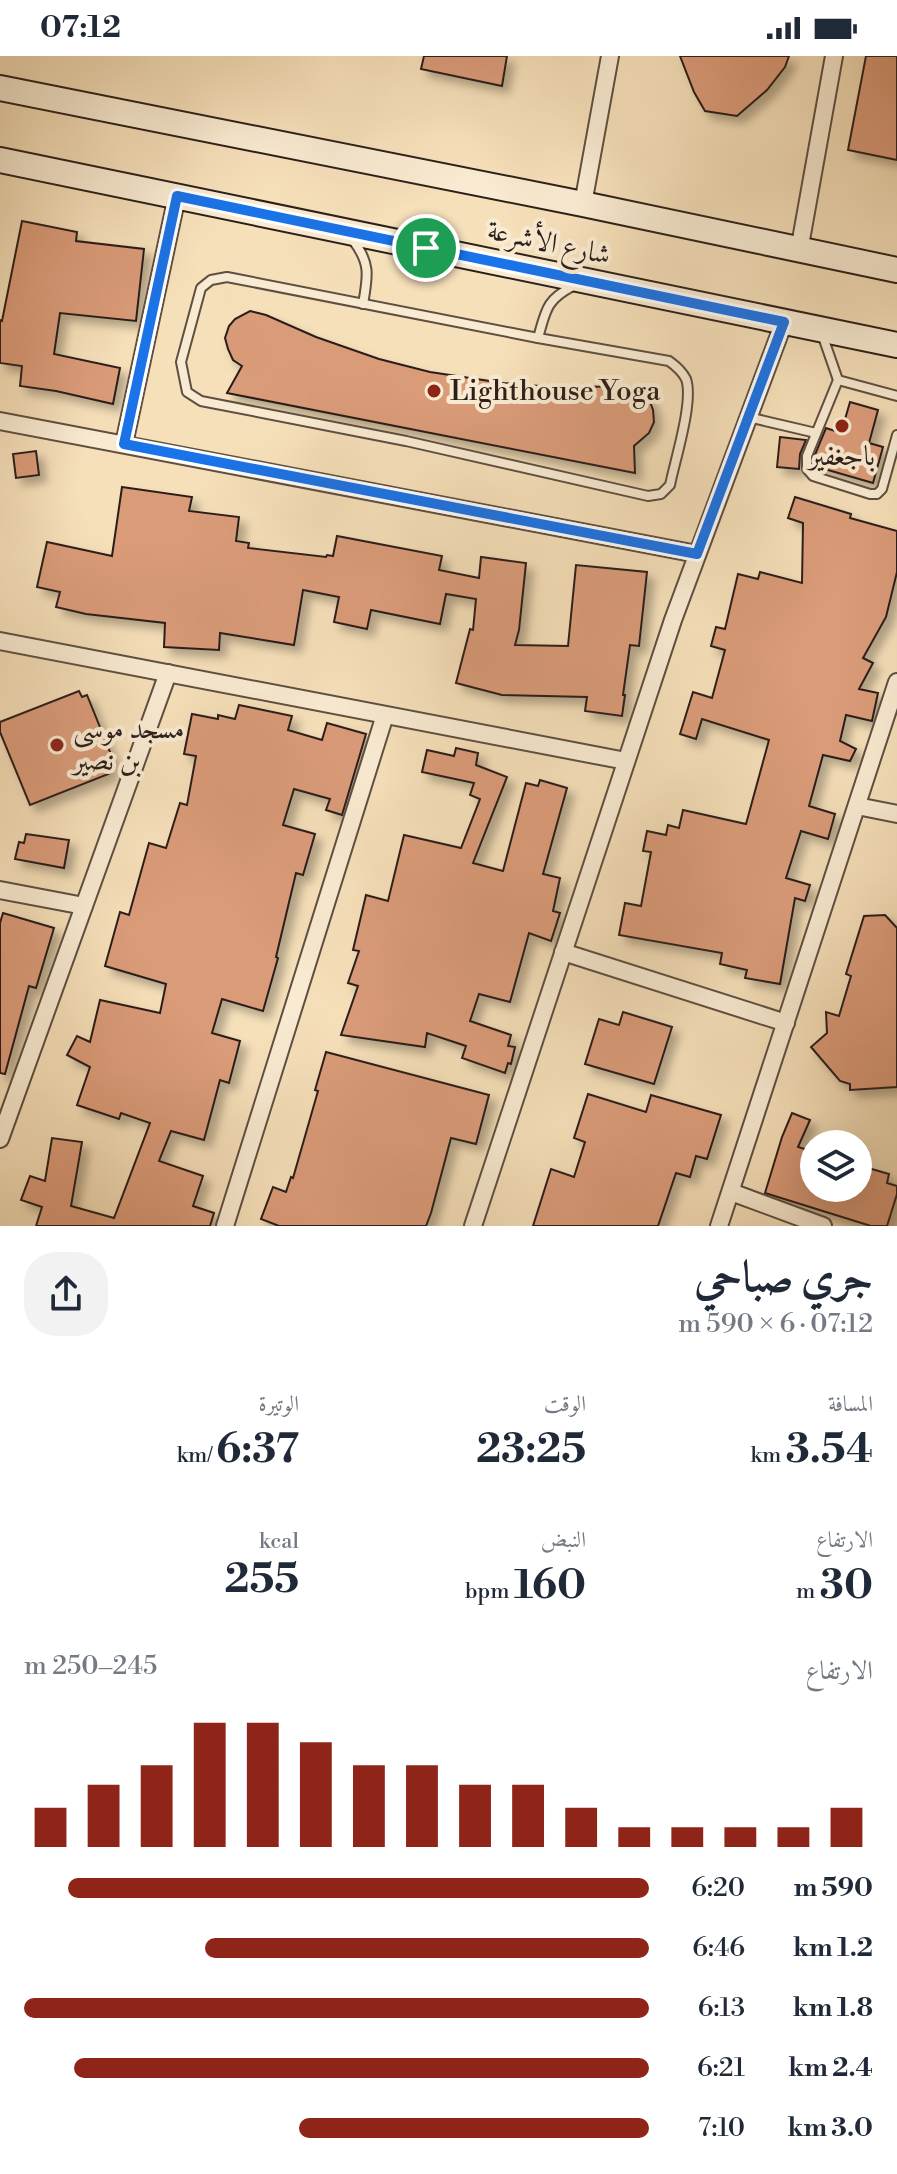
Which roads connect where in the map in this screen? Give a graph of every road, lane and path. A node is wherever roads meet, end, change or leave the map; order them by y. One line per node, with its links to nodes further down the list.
1 (610, 56): 6 (street)
2 (834, 56): 8 (street)
3 (0, 88): 6 (street, شارع الأشرعة)
4 (0, 160): 5 (street, شارع الأشرعة)
5 (177, 196): 7 (street, شارع الأشرعة); 22 (street)
6 (583, 204): 8 (street, شارع الأشرعة)
7 (347, 232): 10 (street, شارع الأشرعة); 11 (lane)
8 (799, 251): 9 (street, شارع الأشرعة)
9 (897, 270)
10 (583, 280): 12 (street, شارع الأشرعة); 14 (lane)
11 (363, 304): 14 (lane); 14 (lane)
12 (784, 322): 13 (street, شارع الأشرعة); 18 (street)
13 (821, 330): 15 (street, شارع الأشرعة); 16 (lane)
14 (538, 338)
15 (897, 345)
16 (838, 380): 17 (lane); 20 (lane)
17 (897, 396)
18 (748, 417): 20 (lane); 23 (street)
19 (0, 421): 22 (street)
20 (816, 433): 21 (lane)
21 (897, 435)
22 (124, 444): 23 (street)
23 (697, 554): 28 (street)
24 (0, 641): 25 (street)
25 (168, 673): 27 (street); 32 (street)
26 (897, 682): 29 (street)
27 (385, 715): 28 (street); 38 (street)
28 (626, 761): 33 (street)
29 (857, 806): 30 (street); 34 (street)
30 (897, 814)
31 (0, 890): 32 (street)
32 (84, 906): 35 (street)
33 (563, 952): 34 (street); 39 (street)
34 (786, 1023): 37 (street)
35 (7, 1098): 36 (street)
36 (0, 1139)
37 (731, 1192): 40 (street); 41 (street)
38 (225, 1226)
39 (473, 1226)
40 (719, 1226)
41 (823, 1226)

